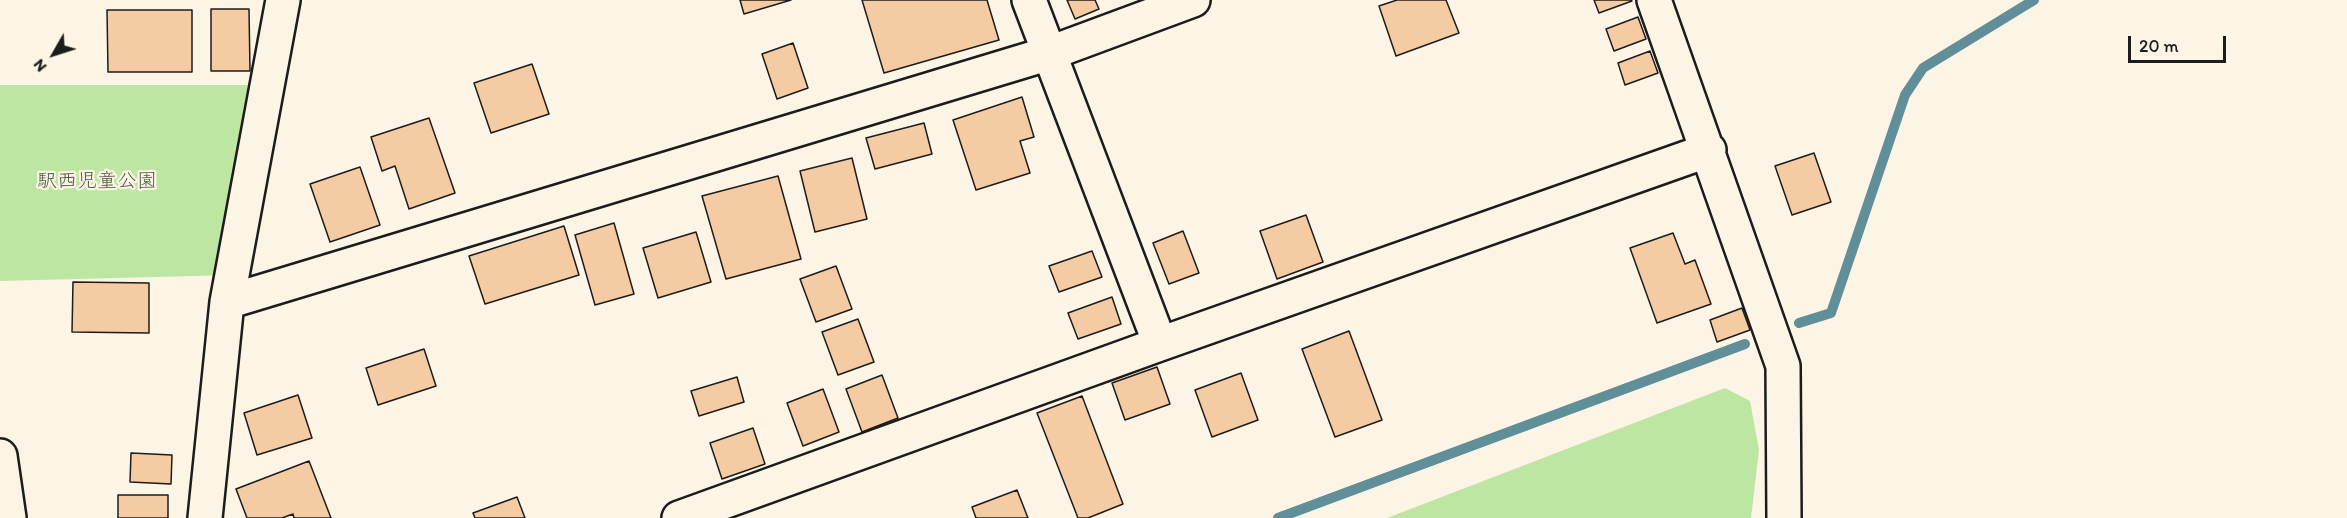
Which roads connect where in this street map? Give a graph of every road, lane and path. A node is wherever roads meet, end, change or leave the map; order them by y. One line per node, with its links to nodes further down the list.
1 (283, 0): 7 (street)
2 (1029, 0): 5 (street)
3 (1193, 0): 5 (street)
4 (1654, 0): 6 (street)
5 (1050, 53): 7 (street); 8 (street)
6 (1709, 150): 8 (street); 13 (street)
7 (227, 302): 11 (street)
8 (1160, 344): 12 (street)
9 (0, 456): 10 (street)
10 (9, 518)
11 (205, 518)
12 (679, 518)
13 (1784, 518)

